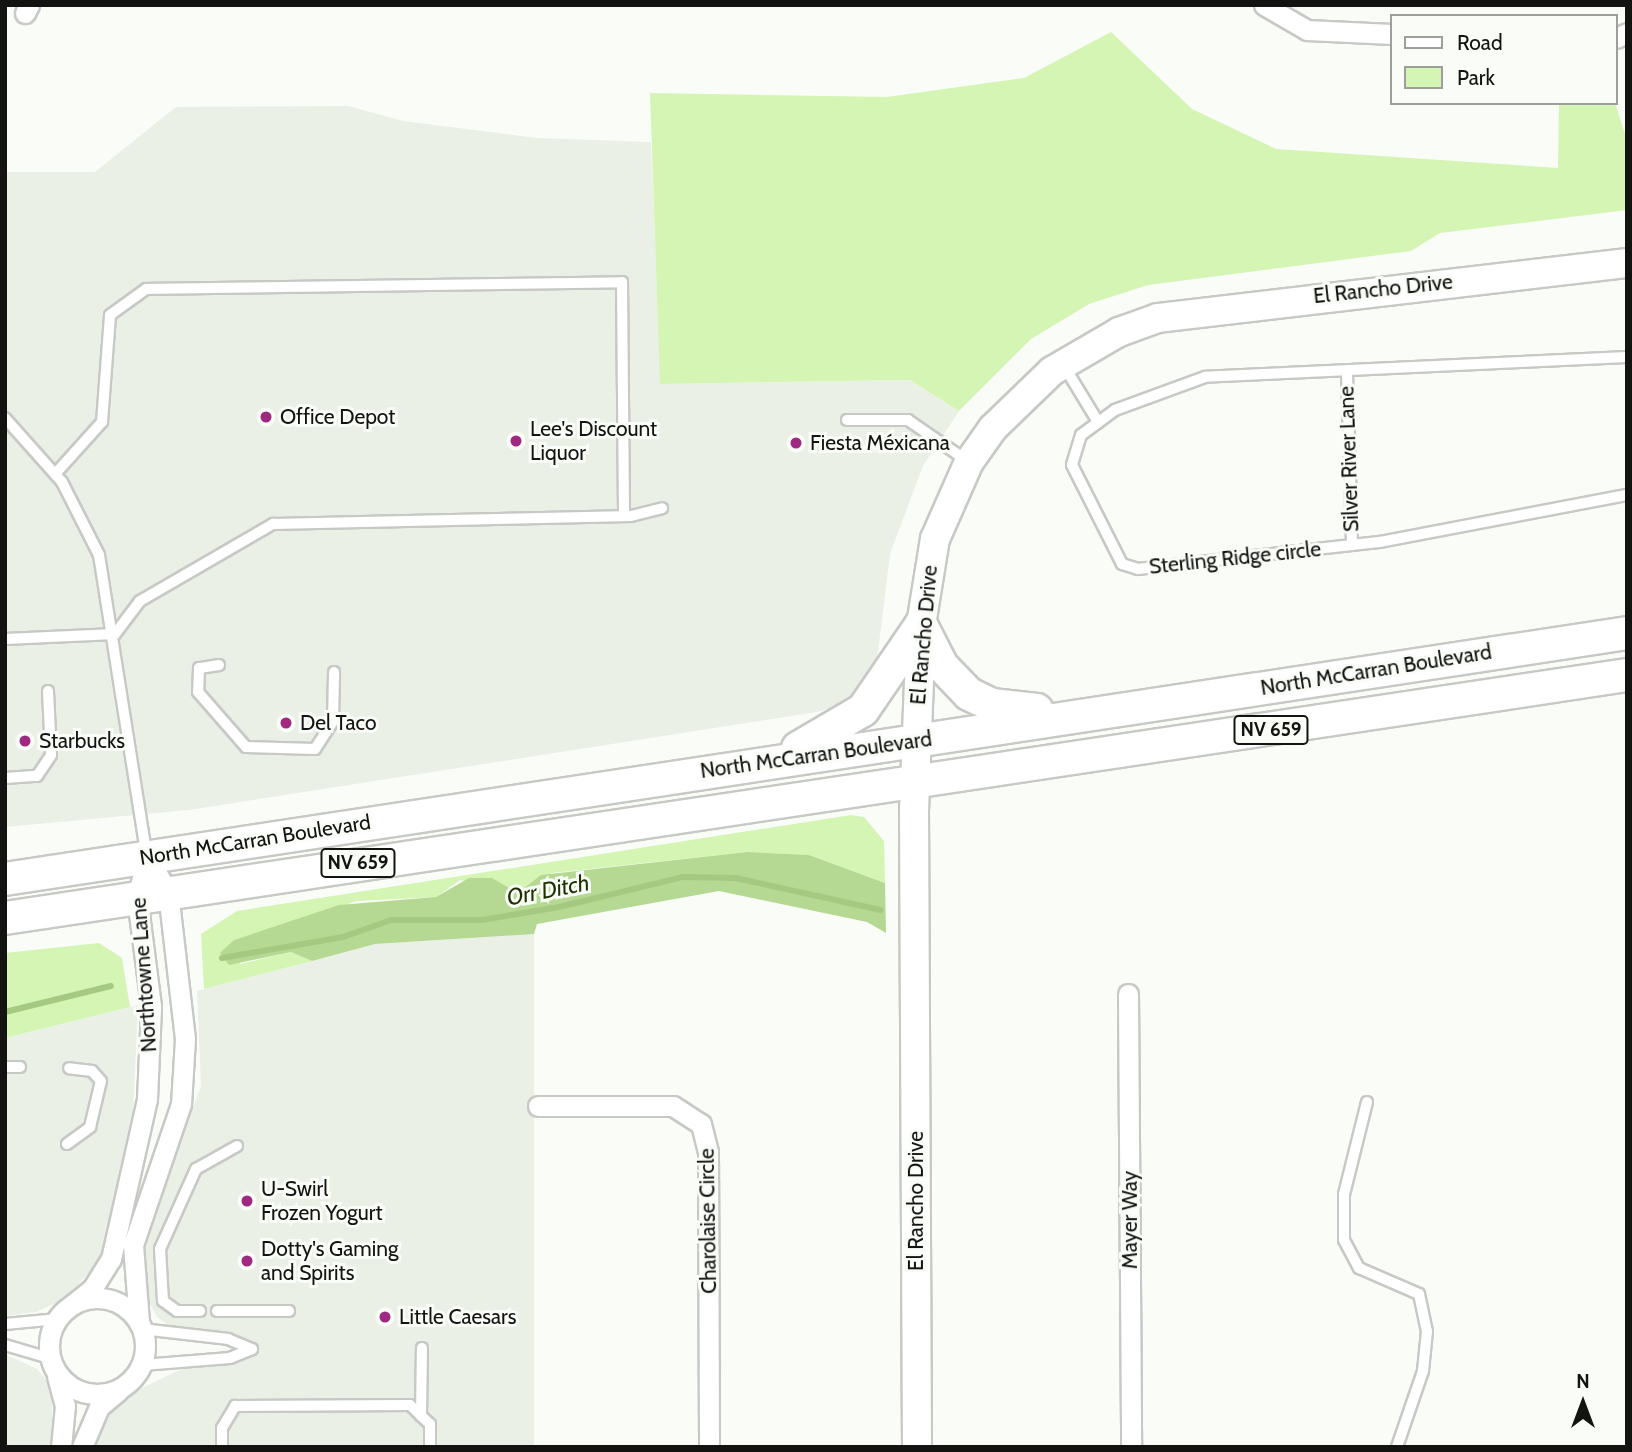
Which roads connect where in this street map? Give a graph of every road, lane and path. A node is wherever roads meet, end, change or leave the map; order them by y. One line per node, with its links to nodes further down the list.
1 (1264, 5): 2 (street)
2 (1390, 34)
3 (1627, 263): 5 (main road, El Rancho Drive)
4 (1627, 357): 6 (lane, Sterling Ridge circle)
5 (1063, 364): 9 (lane); 10 (main road, El Rancho Drive)
6 (1347, 373): 9 (lane, Sterling Ridge circle); 15 (lane, Silver River Lane)
7 (5, 418): 11 (lane)
8 (847, 420): 10 (lane)
9 (1098, 422): 15 (lane, Sterling Ridge circle)
10 (969, 462): 16 (main road, El Rancho Drive)
11 (56, 473): 14 (lane); 18 (lane)
12 (1627, 495): 15 (lane, Sterling Ridge circle)
13 (662, 508): 14 (lane)
14 (624, 516): 18 (lane)
15 (1352, 545)
16 (921, 625): 24 (main road); 25 (main road, El Rancho Drive); 26 (main road)
17 (1627, 632): 24 (main road, North McCarran Boulevard / NV 659)
18 (115, 634): 19 (lane); 29 (lane)
19 (5, 639)
20 (219, 665): 21 (lane)
21 (334, 672)
22 (1627, 675): 28 (main road, North McCarran Boulevard / NV 659)
23 (48, 691): 27 (lane)
24 (1078, 715): 25 (main road, North McCarran Boulevard / NV 659)
25 (916, 740): 26 (main road, North McCarran Boulevard / NV 659); 28 (main road, El Rancho Drive)
26 (764, 762): 29 (main road, North McCarran Boulevard / NV 659)
27 (5, 778)
28 (915, 778): 31 (main road, North McCarran Boulevard / NV 659); 59 (main road, El Rancho Drive)
29 (147, 857): 30 (main road, North McCarran Boulevard / NV 659); 31 (street, Northtowne Lane); 32 (street, Northtowne Lane)
30 (5, 879)
31 (168, 892): 32 (main road, North McCarran Boulevard / NV 659); 47 (street, Northtowne Lane)
32 (137, 898): 33 (main road, North McCarran Boulevard / NV 659); 45 (street, Northtowne Lane)
33 (5, 918)
34 (1128, 994): 60 (street, Mayer Way)
35 (5, 1067): 36 (lane)
36 (20, 1067)
37 (69, 1068): 40 (lane)
38 (1367, 1102): 61 (lane)
39 (538, 1106): 58 (street, Charolaise Circle)
40 (67, 1144)
41 (237, 1146): 42 (lane)
42 (200, 1311)
43 (217, 1311): 44 (lane)
44 (289, 1311)
45 (65, 1312): 46 (lane); 47 (street); 50 (street)
46 (5, 1324)
47 (141, 1325): 51 (street); 51 (lane)
48 (5, 1345): 50 (lane)
49 (422, 1348): 53 (lane)
50 (52, 1365): 52 (street); 54 (street)
51 (142, 1365): 52 (street)
52 (123, 1388): 55 (street)
53 (421, 1416): 56 (lane); 57 (lane)
54 (61, 1447)
55 (82, 1447)
56 (222, 1447)
57 (430, 1447)
58 (709, 1447)
59 (917, 1447)
60 (1131, 1447)
61 (1397, 1447)

